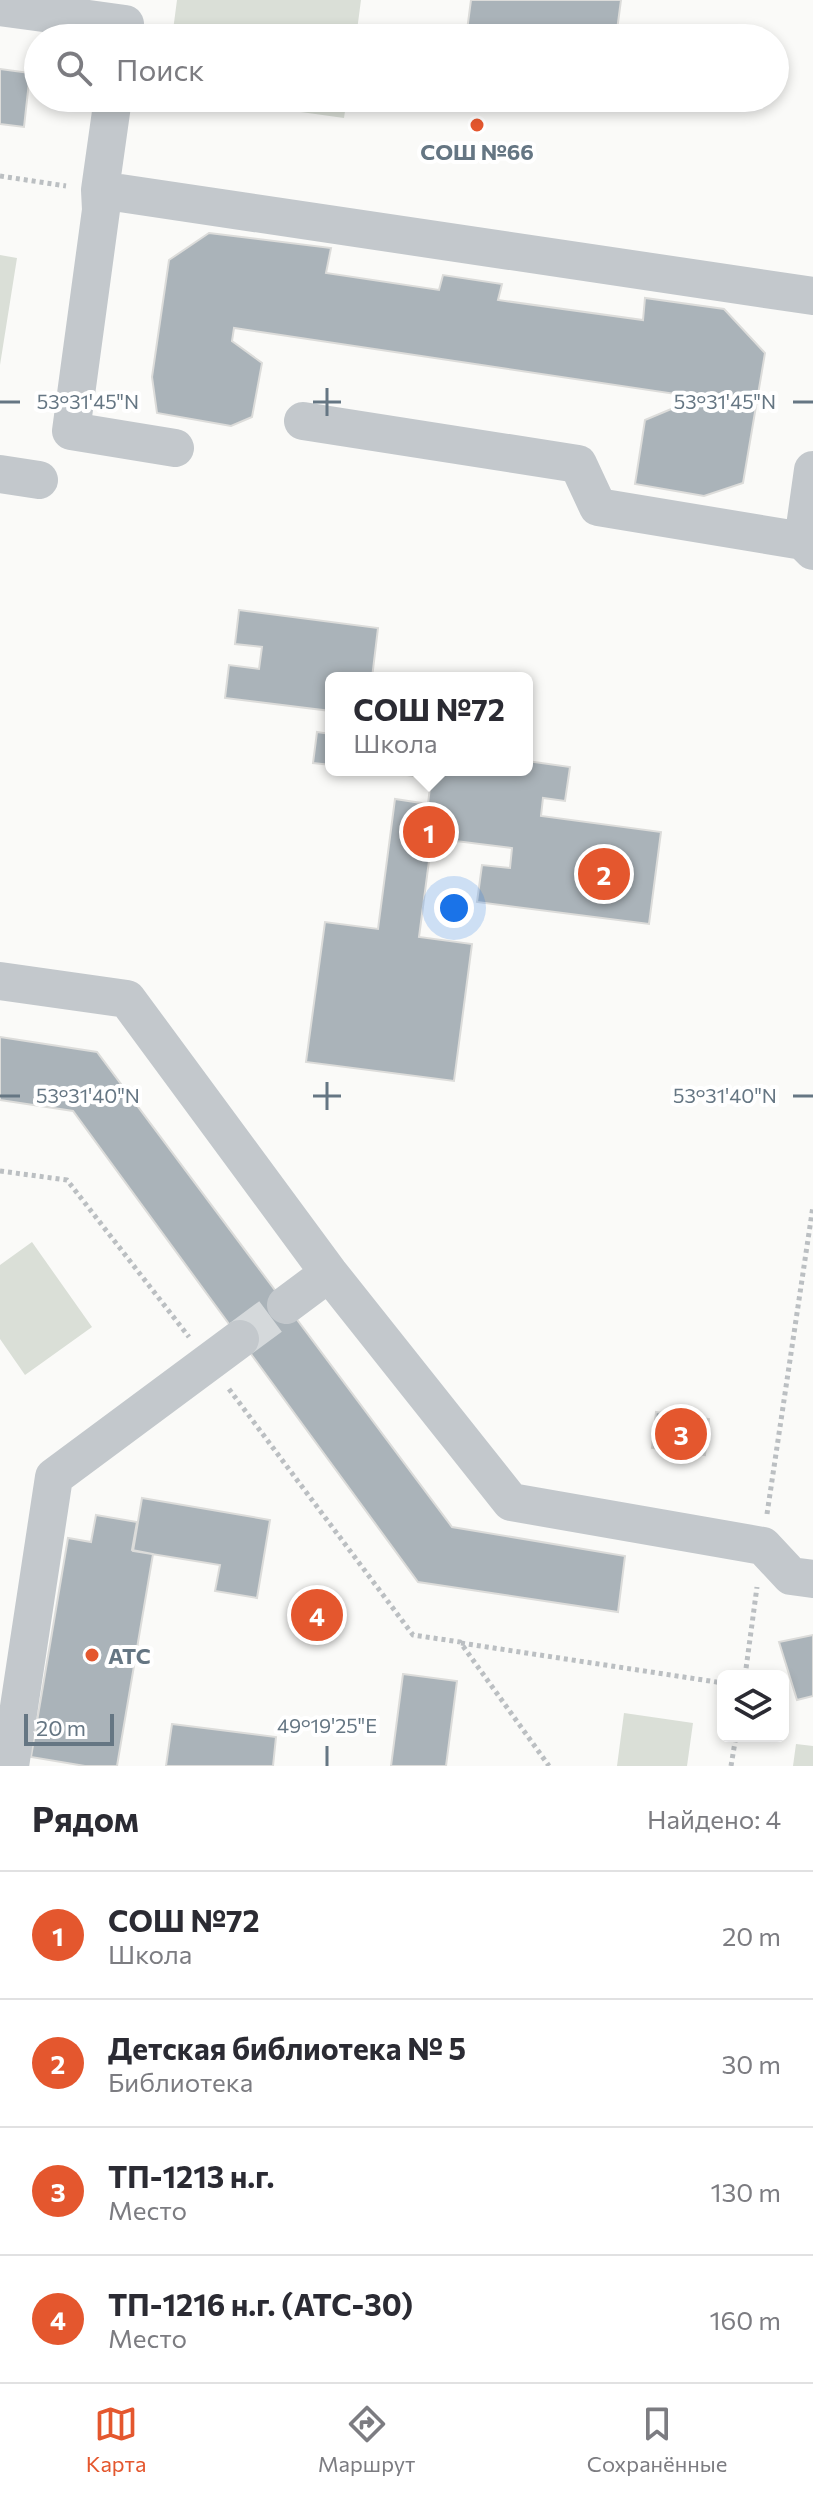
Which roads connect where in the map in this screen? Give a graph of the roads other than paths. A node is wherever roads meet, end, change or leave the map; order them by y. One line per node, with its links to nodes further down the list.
1 (0, 7): 2 (lane)
2 (125, 24)
3 (111, 112): 4 (lane)
4 (100, 190): 5 (lane); 7 (lane)
5 (813, 296)
6 (303, 421): 11 (lane)
7 (175, 448)
8 (813, 470): 11 (lane)
9 (0, 474): 10 (lane)
10 (39, 480)
11 (808, 546)
12 (0, 981): 13 (lane)
13 (329, 1273): 14 (lane); 16 (lane)
14 (286, 1305)
15 (240, 1339): 17 (lane)
16 (813, 1579)
17 (10, 1766)

